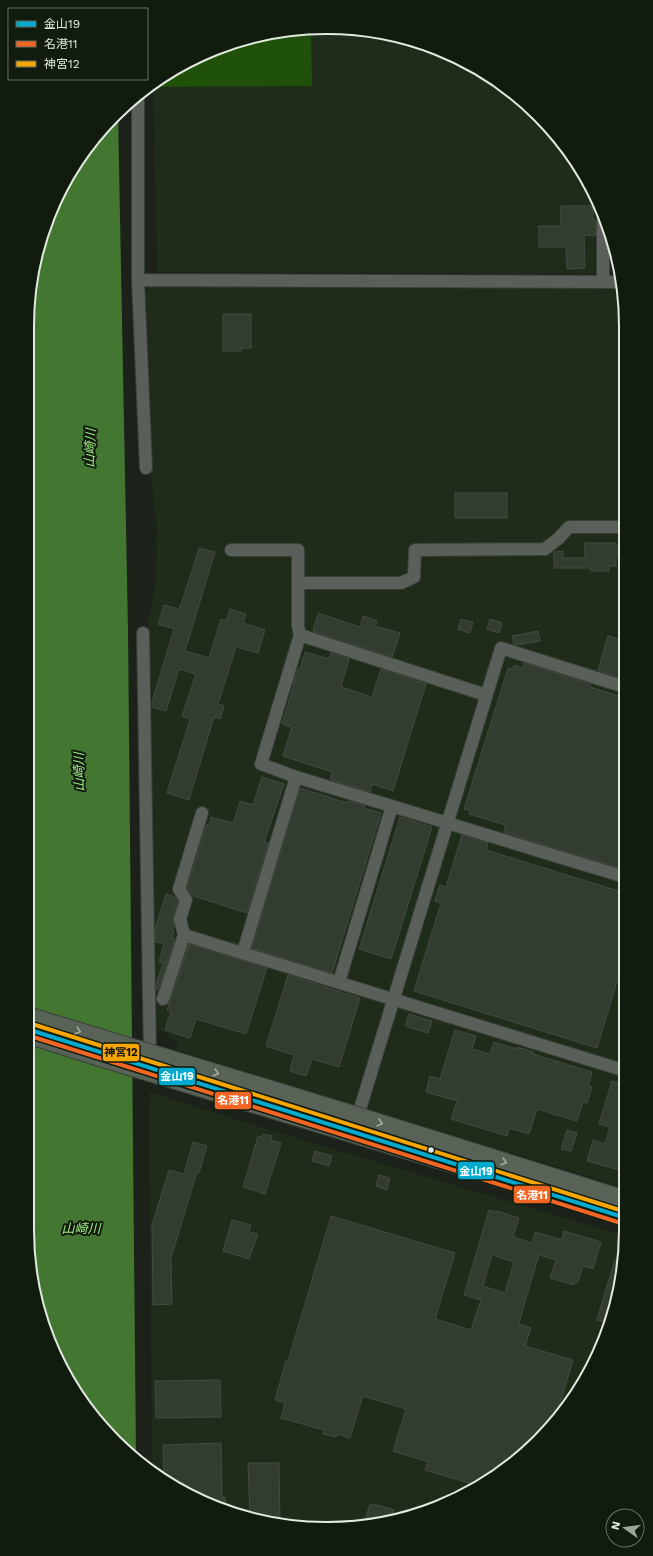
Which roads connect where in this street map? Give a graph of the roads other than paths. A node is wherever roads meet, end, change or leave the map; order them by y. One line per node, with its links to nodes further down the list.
1 (138, 103): 3 (street)
2 (603, 232): 4 (street)
3 (138, 280): 4 (street); 6 (street)
4 (603, 281): 5 (street)
5 (615, 282)
6 (146, 468)
7 (619, 527): 9 (street)
8 (231, 550): 9 (street)
9 (298, 583): 11 (street)
10 (143, 633): 26 (street)
11 (300, 636): 13 (street); 14 (street)
12 (619, 684): 13 (street)
13 (486, 695): 17 (street)
14 (296, 777): 15 (street); 20 (street)
15 (392, 806): 17 (street); 21 (street)
16 (202, 813): 19 (street)
17 (447, 823): 18 (street); 23 (street)
18 (619, 875)
19 (184, 935): 20 (street); 22 (street)
20 (243, 952): 21 (street)
21 (339, 982): 23 (street)
22 (163, 999)
23 (393, 999): 27 (street); 28 (street)
24 (34, 1018): 29 (highway, one-way to 29, bridge)
25 (34, 1036): 30 (highway, bridge)
26 (150, 1058)
27 (619, 1068)
28 (356, 1123)
29 (619, 1198)
30 (619, 1214)

